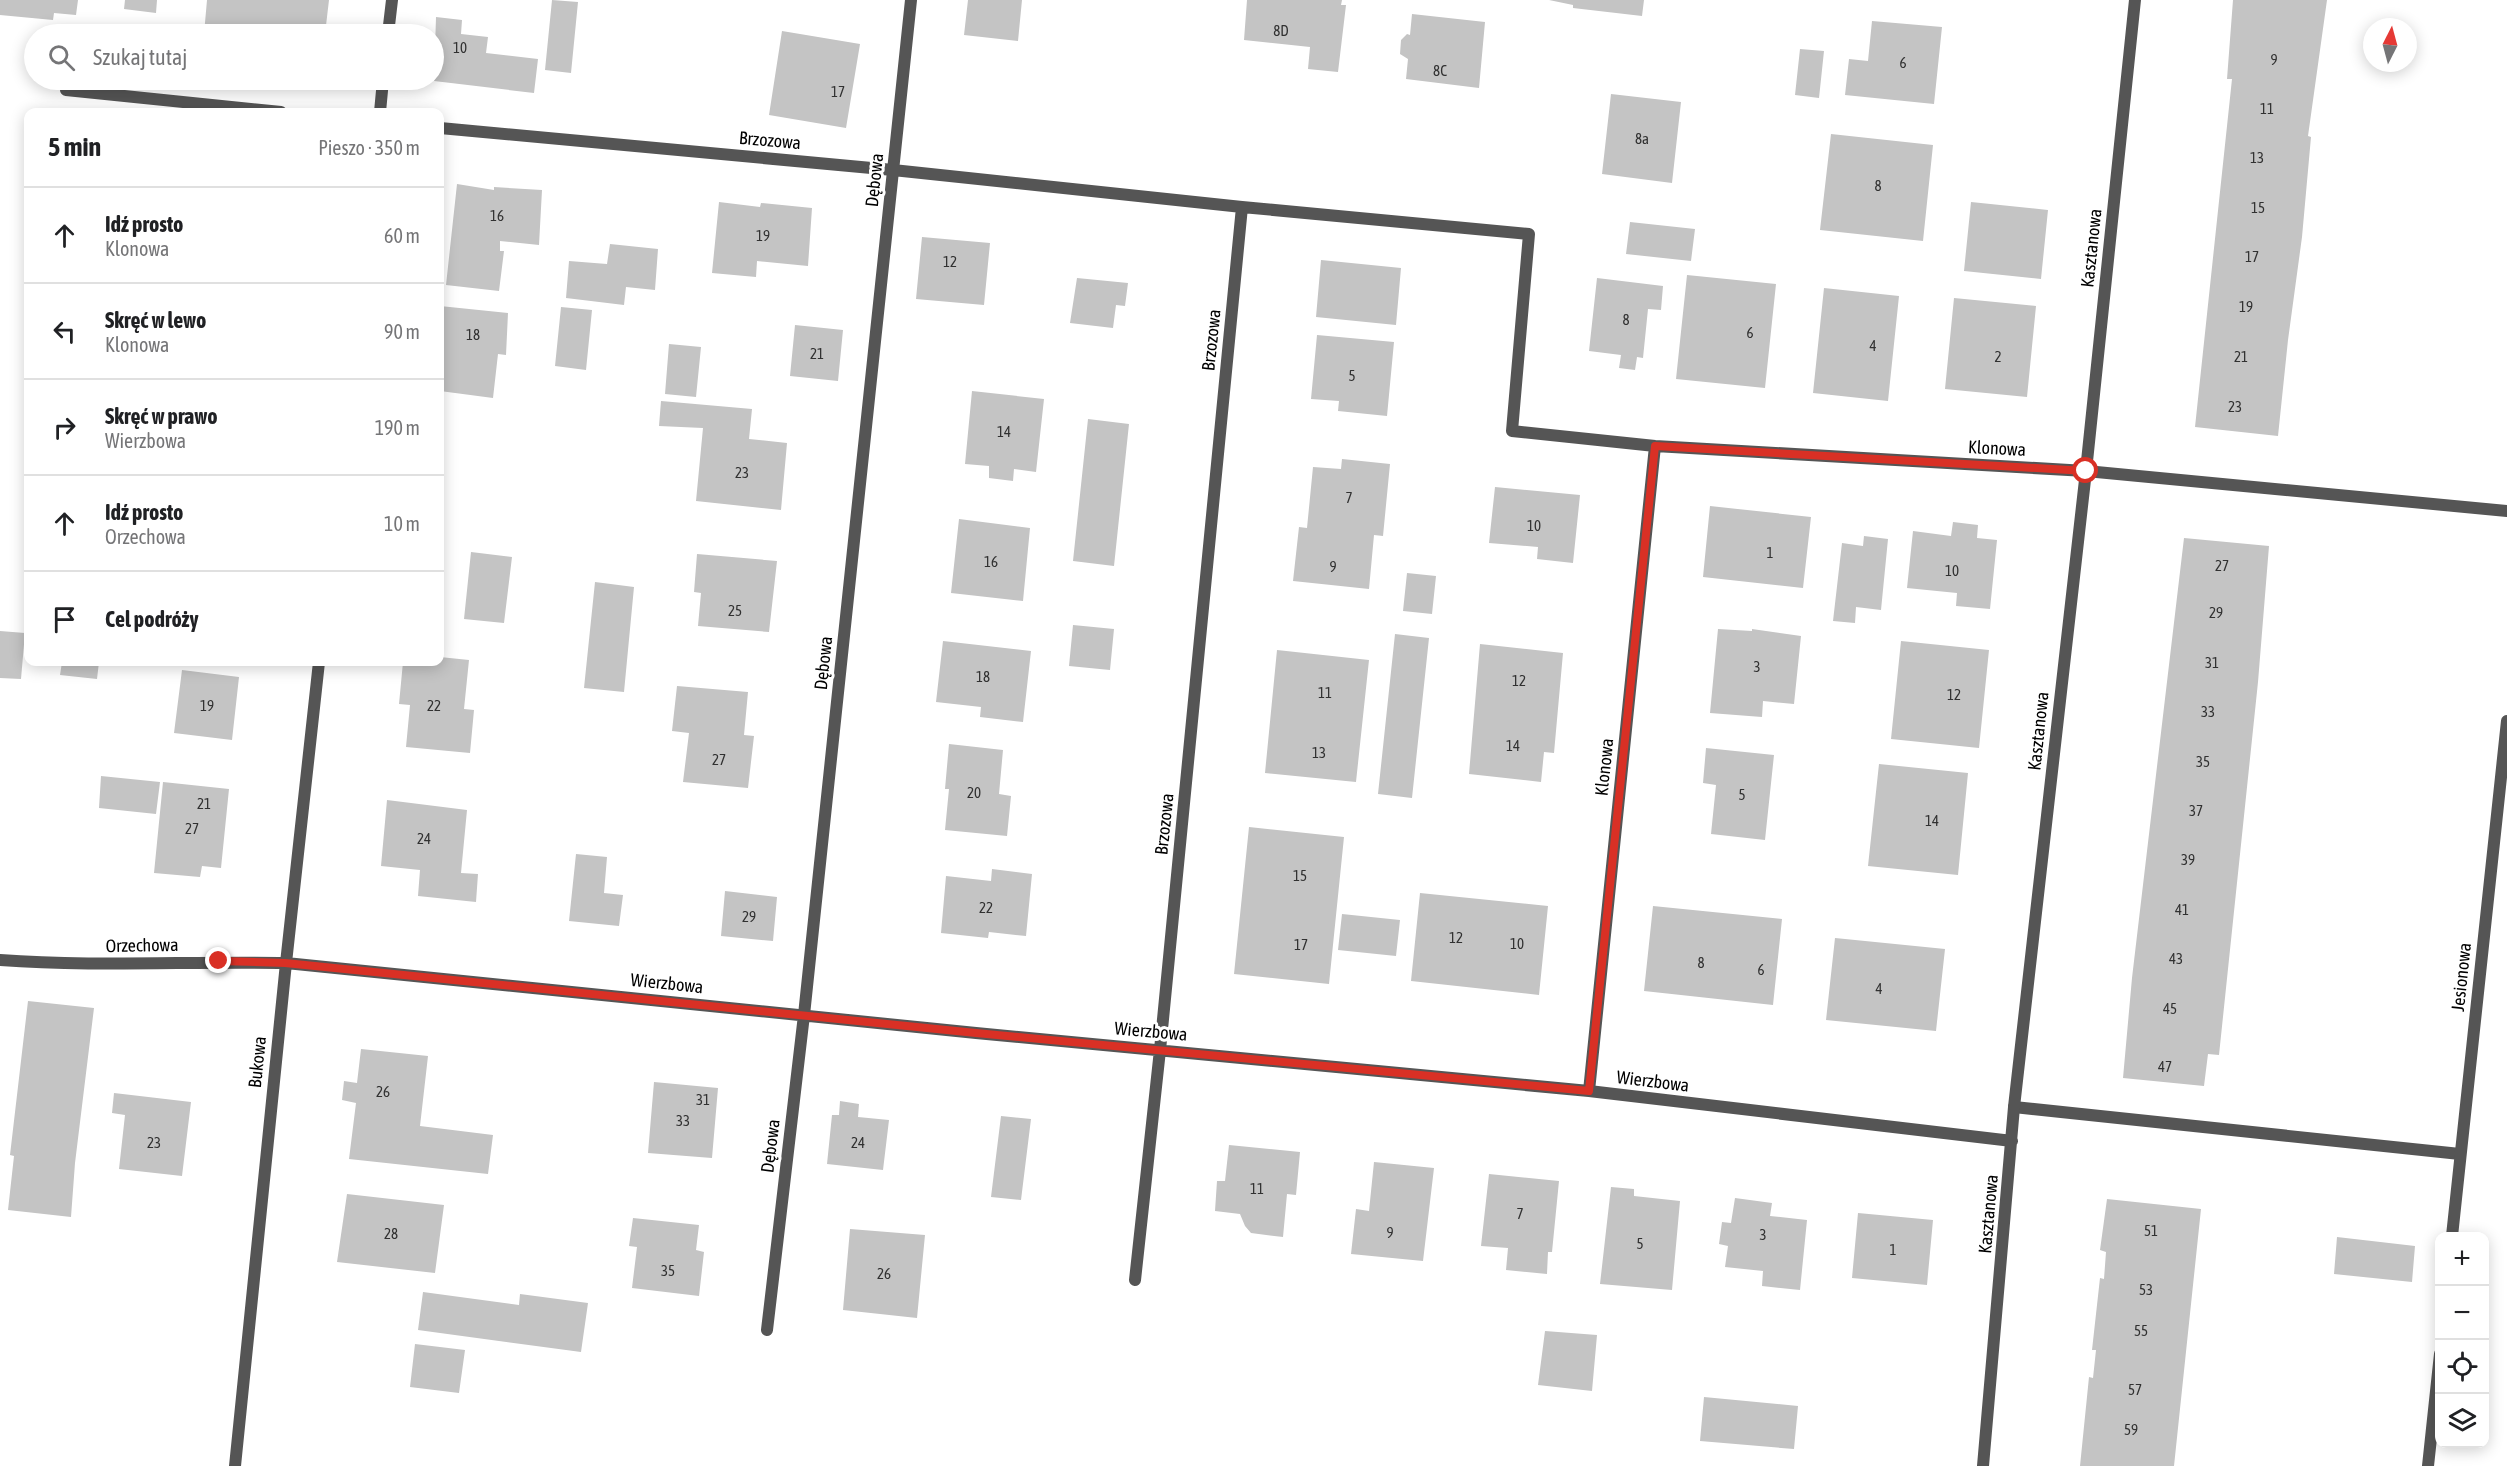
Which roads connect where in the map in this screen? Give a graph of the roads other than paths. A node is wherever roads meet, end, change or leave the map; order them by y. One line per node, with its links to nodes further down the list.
1 (392, 0): 4 (street)
2 (911, 0): 10 (street, Dębowa)
3 (2135, 0): 13 (street, Kasztanowa)
4 (389, 24)
5 (66, 90): 7 (street)
6 (382, 90): 8 (street)
7 (242, 108)
8 (380, 108)
9 (444, 128): 10 (street, Brzozowa)
10 (893, 170): 11 (street, Brzozowa); 19 (street, Dębowa)
11 (1242, 207): 12 (street, Klonowa); 20 (street, Brzozowa)
12 (1655, 446): 13 (street, Klonowa); 21 (street, Klonowa)
13 (2086, 471): 14 (street, Klonowa); 22 (street, Kasztanowa)
14 (2507, 511)
15 (319, 666): 18 (street, Bukowa)
16 (2507, 721): 24 (street, Jesionowa)
17 (0, 960): 18 (street, Orzechowa)
18 (285, 963): 19 (street, Wierzbowa); 29 (street, Bukowa)
19 (804, 1015): 20 (street, Wierzbowa); 27 (street, Dębowa)
20 (1160, 1050): 21 (street, Wierzbowa); 26 (street, Brzozowa)
21 (1589, 1091): 23 (street, Wierzbowa)
22 (2014, 1107): 23 (street, Kasztanowa); 24 (street)
23 (2012, 1141): 30 (street, Kasztanowa)
24 (2460, 1154): 25 (street, Jesionowa)
25 (2451, 1232)
26 (1135, 1280)
27 (767, 1330)
28 (2435, 1394): 31 (street)
29 (235, 1466)
30 (1983, 1466)
31 (2428, 1466)

